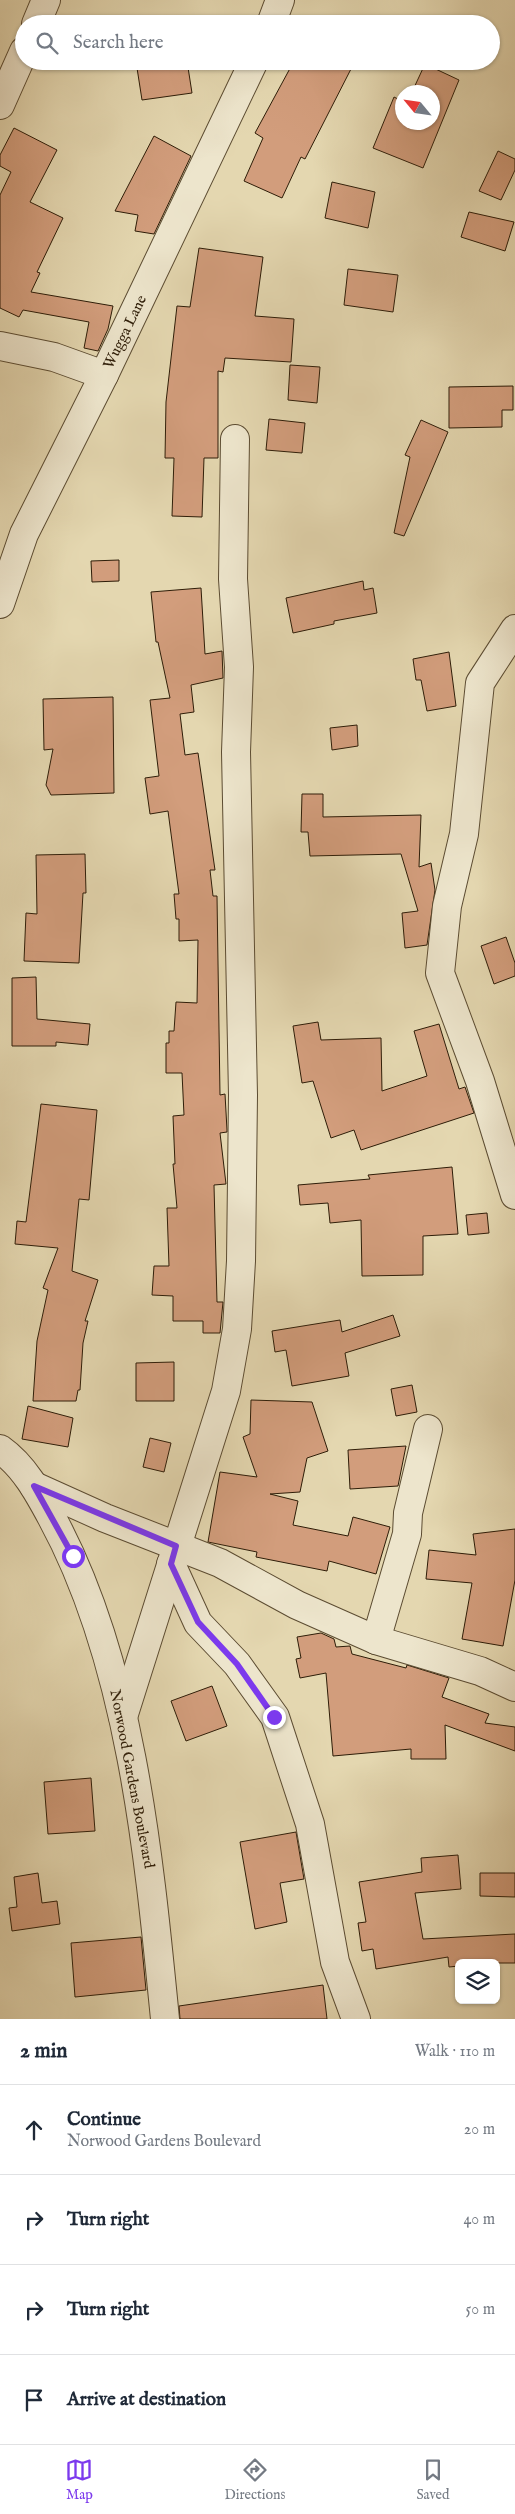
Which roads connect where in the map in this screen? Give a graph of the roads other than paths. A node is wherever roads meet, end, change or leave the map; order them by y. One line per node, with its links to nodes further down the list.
1 (46, 0): 3 (street)
2 (280, 0): 4 (street)
3 (40, 15)
4 (274, 15)
5 (16, 70): 7 (street)
6 (250, 70): 9 (street, Wugga Lane)
7 (0, 105)
8 (0, 346): 9 (street)
9 (104, 376): 11 (street, Wugga Lane)
10 (234, 439): 17 (street)
11 (0, 604)
12 (515, 629): 13 (street)
13 (515, 1195)
14 (428, 1429): 18 (street)
15 (0, 1449): 16 (street, Norwood Gardens Boulevard)
16 (34, 1486): 17 (street); 20 (street, Norwood Gardens Boulevard)
17 (174, 1555): 18 (street); 20 (street); 22 (street)
18 (376, 1640): 19 (street)
19 (515, 1686)
20 (123, 1717): 21 (street, Norwood Gardens Boulevard)
21 (165, 2019)
22 (356, 2019)

